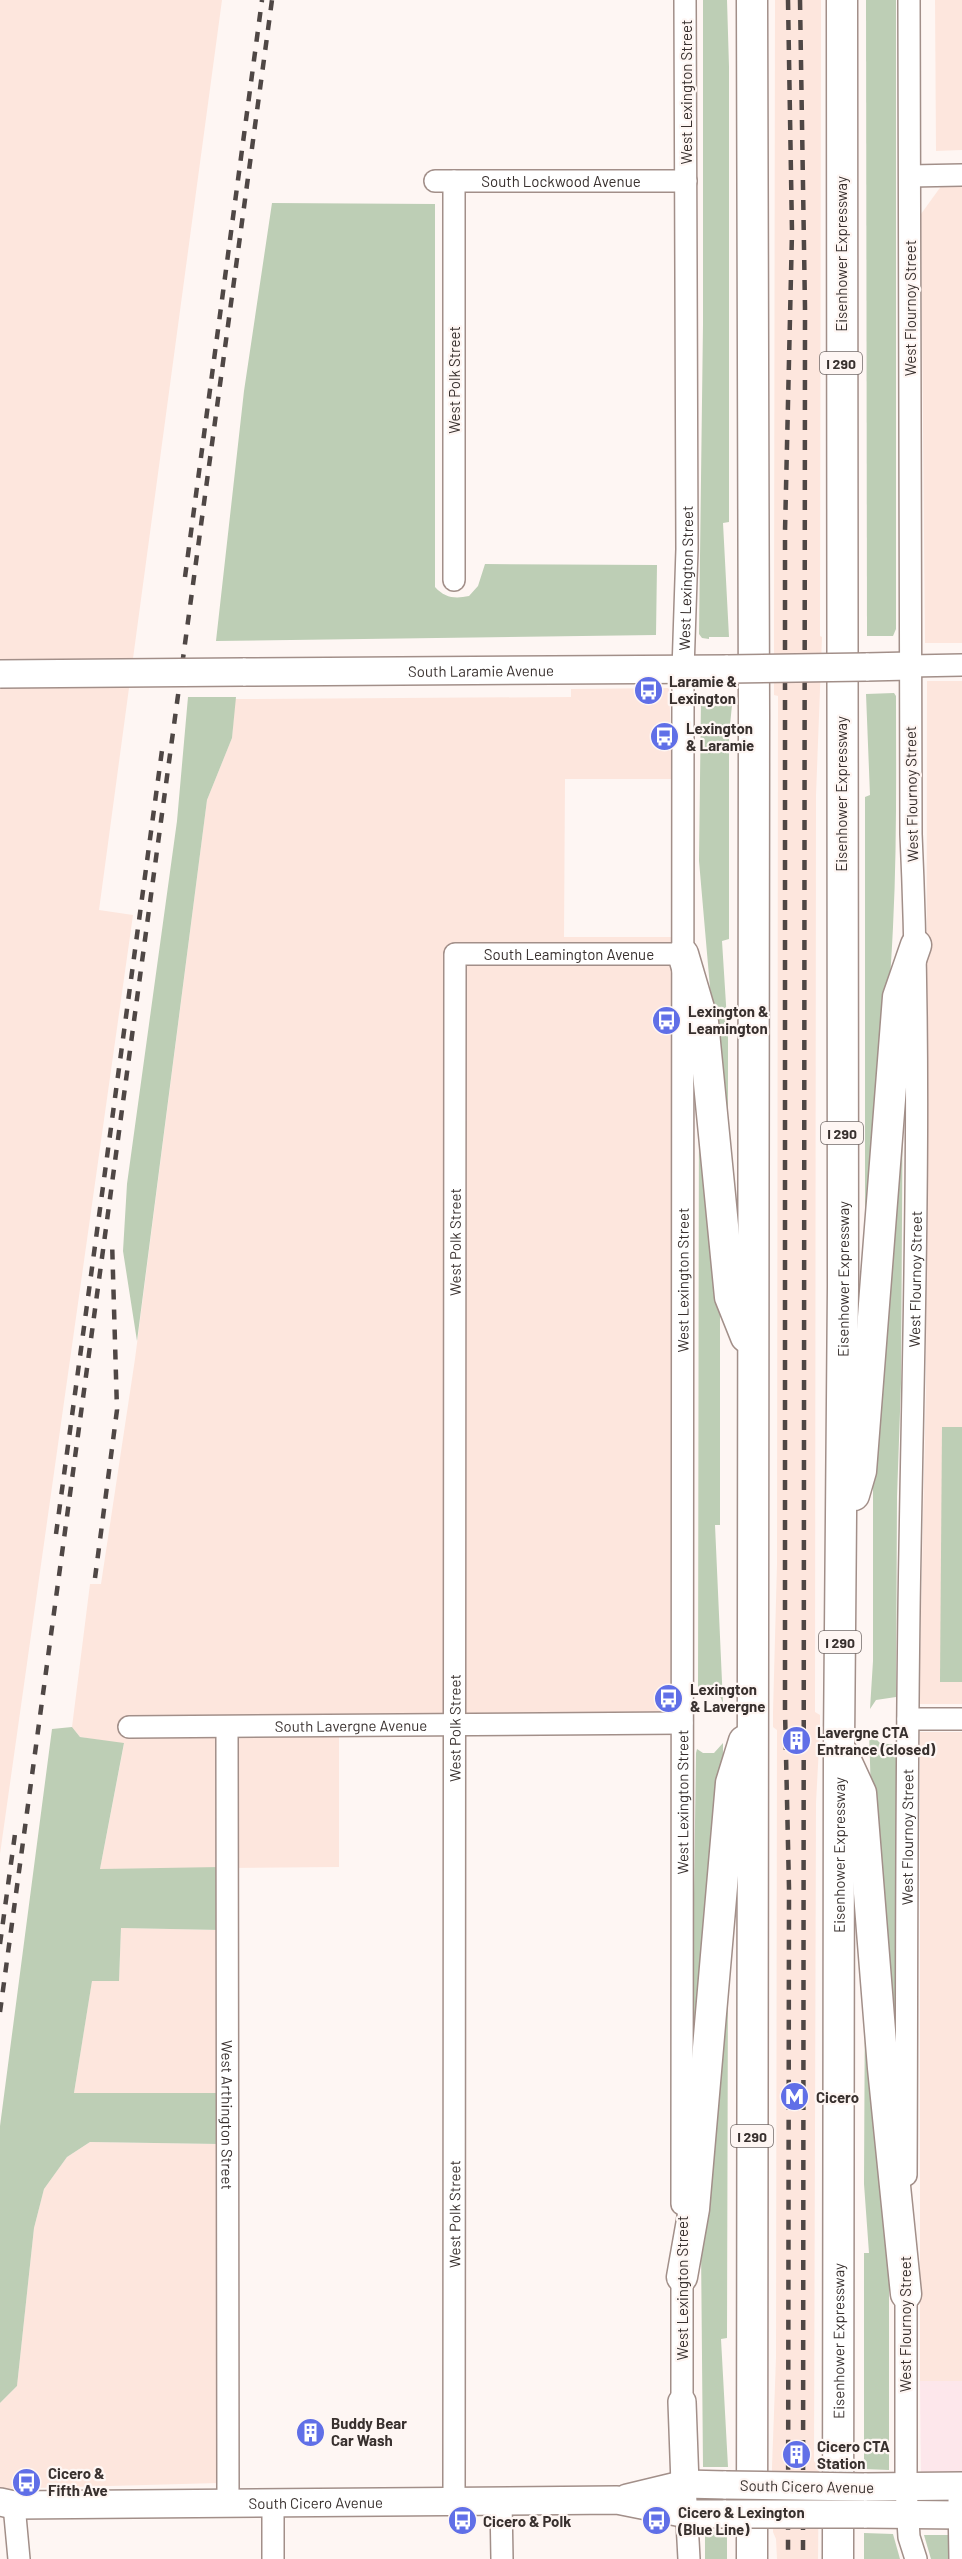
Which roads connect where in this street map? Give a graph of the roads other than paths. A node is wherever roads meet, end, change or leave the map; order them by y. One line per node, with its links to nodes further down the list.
1 (686, 0): 8 (street, West Lexington Street)
2 (752, 0): 17 (highway, I 290)
3 (842, 0): 18 (highway, Eisenhower Expressway / I 290)
4 (909, 0): 6 (street, West Flournoy Street)
5 (962, 175): 6 (street)
6 (910, 176): 11 (street, West Flournoy Street)
7 (444, 181): 8 (street, South Lockwood Avenue); 9 (street, West Polk Street)
8 (686, 181): 12 (street, West Lexington Street)
9 (454, 580)
10 (962, 665): 11 (street, South Laramie Avenue)
11 (910, 666): 12 (main road, South Laramie Avenue, bridge); 14 (street, West Flournoy Street)
12 (683, 670): 13 (main road, South Laramie Avenue, bridge); 16 (street, West Lexington Street)
13 (0, 674)
14 (916, 945): 18 (highway); 20 (street, West Flournoy Street)
15 (455, 954): 16 (street, South Leamington Avenue); 23 (street, West Polk Street)
16 (683, 954): 17 (highway); 22 (street, West Lexington Street)
17 (752, 1353): 19 (highway, I 290)
18 (840, 1540): 26 (highway, Eisenhower Expressway / I 290)
19 (753, 1712): 27 (highway); 46 (highway, I 290)
20 (908, 1719): 21 (street); 28 (street, West Flournoy Street)
21 (962, 1719)
22 (682, 1723): 23 (street, South Lavergne Avenue); 27 (street, West Lexington Street)
23 (453, 1725): 25 (street, South Lavergne Avenue); 36 (street, West Polk Street)
24 (129, 1727): 25 (street, South Lavergne Avenue)
25 (227, 1727): 37 (street, West Arthington Street)
26 (839, 1744): 28 (highway); 47 (highway, Eisenhower Expressway / I 290)
27 (682, 2277): 29 (street, West Lexington Street)
28 (906, 2294): 35 (street, West Flournoy Street)
29 (682, 2402): 30 (main road, West Lexington Street)
30 (685, 2484): 32 (main road, South Cicero Avenue); 33 (main road, South Cicero Avenue, bridge); 40 (street, West Lexington Street)
31 (961, 2486): 35 (main road, South Cicero Avenue); 41 (street)
32 (617, 2500): 34 (main road, South Cicero Avenue); 40 (main road, South Cicero Avenue)
33 (864, 2500): 35 (main road, South Cicero Avenue); 40 (main road, South Cicero Avenue, bridge)
34 (501, 2501): 36 (main road, South Cicero Avenue); 44 (street)
35 (907, 2501): 41 (main road, South Cicero Avenue); 48 (street, West Flournoy Street)
36 (454, 2502): 38 (main road, South Cicero Avenue)
37 (228, 2503): 38 (main road, South Cicero Avenue); 39 (main road, South Cicero Avenue)
38 (273, 2503): 43 (street)
39 (5, 2505): 42 (street)
40 (687, 2514): 45 (street, West Lexington Street)
41 (961, 2515): 49 (street)
42 (19, 2559)
43 (273, 2559)
44 (502, 2559)
45 (689, 2559)
46 (752, 2559)
47 (838, 2559)
48 (916, 2559)
49 (960, 2559)

